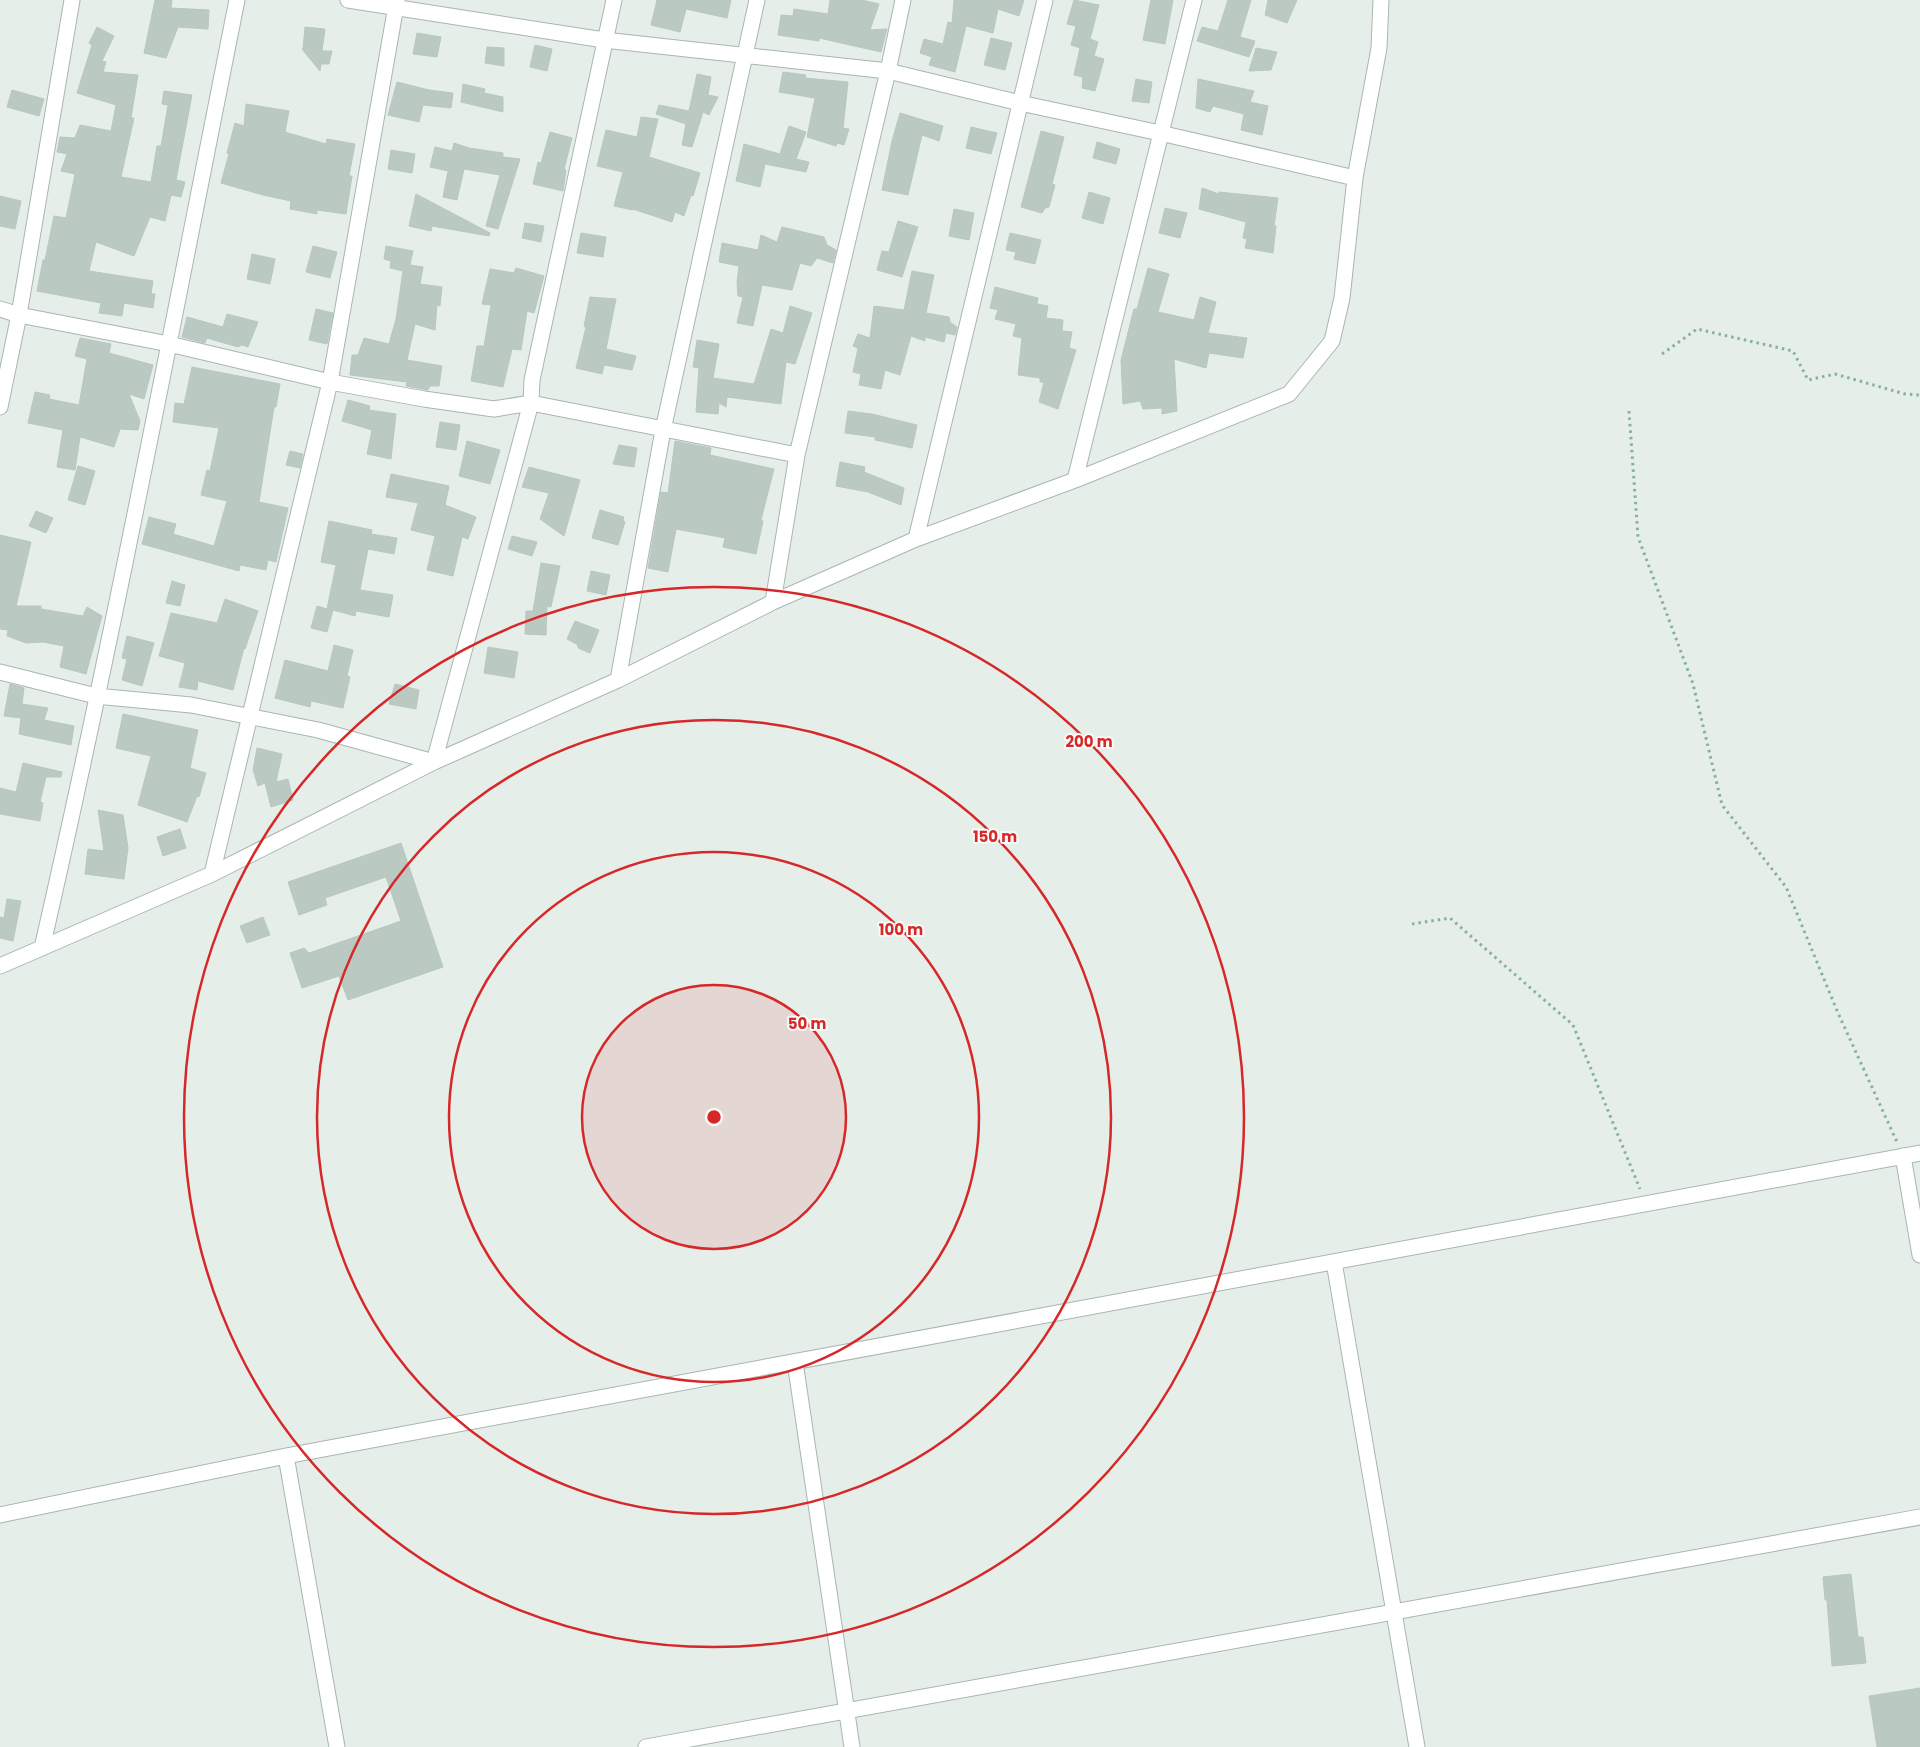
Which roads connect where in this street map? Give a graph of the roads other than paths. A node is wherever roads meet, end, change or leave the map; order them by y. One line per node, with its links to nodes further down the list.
1 (72, 0): 18 (street)
2 (238, 0): 19 (street)
3 (348, 0): 10 (street)
4 (614, 0): 11 (street)
5 (757, 0): 12 (street)
6 (903, 0): 13 (street)
7 (1045, 0): 14 (street)
8 (1194, 0): 15 (street)
9 (1382, 0): 16 (street)
10 (396, 3): 11 (street); 20 (street)
11 (604, 40): 12 (street); 21 (street)
12 (746, 57): 13 (street); 23 (street)
13 (888, 71): 14 (street); 24 (street)
14 (1020, 103): 15 (street); 26 (street)
15 (1160, 133): 16 (street); 25 (street)
16 (1355, 178): 25 (street)
17 (0, 309): 18 (street)
18 (19, 315): 19 (street); 22 (street)
19 (169, 344): 20 (street); 30 (street)
20 (330, 382): 21 (street); 31 (street)
21 (531, 403): 23 (street); 32 (street)
22 (0, 407)
23 (663, 430): 24 (street); 29 (street)
24 (797, 455): 27 (street)
25 (1075, 480): 26 (street)
26 (916, 539): 27 (street)
27 (773, 602): 29 (street)
28 (0, 672): 30 (street)
29 (618, 680): 32 (street)
30 (96, 696): 31 (street); 34 (street)
31 (248, 716): 32 (street); 33 (street)
32 (434, 762): 33 (street)
33 (212, 874): 34 (street)
34 (42, 948): 35 (street)
35 (0, 966)
36 (1920, 1153): 37 (street)
37 (1903, 1156): 38 (street); 39 (street)
38 (1920, 1255)
39 (1334, 1262): 40 (street); 44 (street)
40 (795, 1362): 41 (street); 45 (street)
41 (286, 1456): 42 (street); 46 (street)
42 (0, 1515)
43 (1920, 1517): 44 (street)
44 (1394, 1612): 45 (street); 49 (street)
45 (846, 1711): 47 (street); 48 (street)
46 (337, 1747)
47 (646, 1747)
48 (852, 1747)
49 (1417, 1747)

